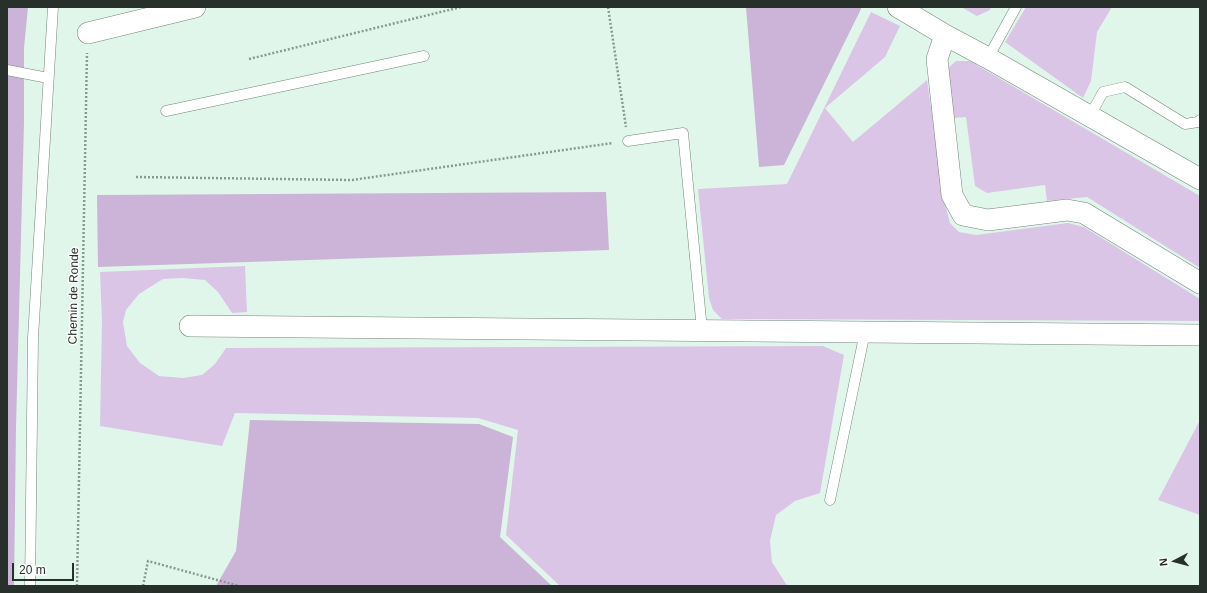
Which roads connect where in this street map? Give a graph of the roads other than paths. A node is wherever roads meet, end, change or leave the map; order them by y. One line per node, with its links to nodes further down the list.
1 (53, 7): 10 (lane)
2 (195, 7): 5 (street)
3 (898, 7): 6 (street)
4 (1016, 7): 8 (lane)
5 (88, 32)
6 (945, 35): 8 (street); 16 (street)
7 (424, 56): 11 (lane)
8 (988, 58): 12 (street)
9 (7, 70): 10 (lane)
10 (48, 78): 22 (lane)
11 (166, 111)
12 (1090, 116): 13 (lane); 15 (street)
13 (1200, 120)
14 (628, 140): 18 (lane)
15 (1200, 179)
16 (1200, 283)
17 (190, 326): 18 (street)
18 (702, 330): 19 (street)
19 (866, 332): 20 (street); 21 (lane)
20 (1200, 335)
21 (830, 500)
22 (30, 586)

